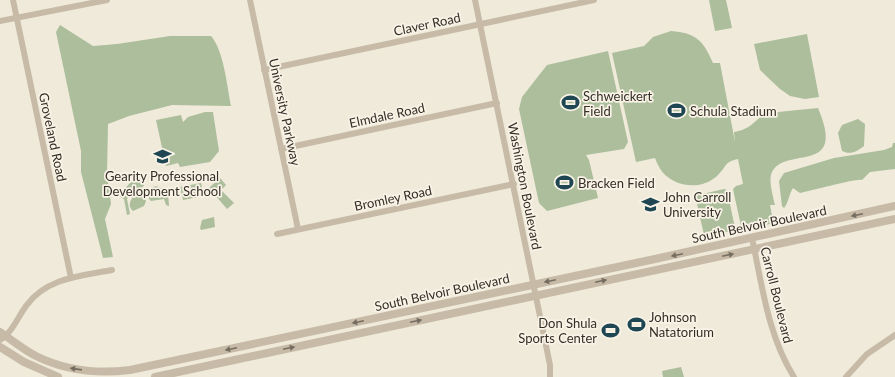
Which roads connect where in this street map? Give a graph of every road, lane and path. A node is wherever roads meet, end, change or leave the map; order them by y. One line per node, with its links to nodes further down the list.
1 (13, 0): 6 (street, Groveland Road)
2 (107, 0): 6 (street)
3 (250, 0): 9 (street, University Parkway)
4 (475, 0): 8 (street, Washington Boulevard)
5 (594, 0): 8 (street, Claver Road)
6 (17, 17): 7 (street); 20 (street, Groveland Road)
7 (0, 21)
8 (480, 24): 9 (street, Claver Road); 10 (street, Washington Boulevard)
9 (264, 70): 11 (street, University Parkway)
10 (497, 103): 11 (street, Elmdale Road); 12 (street, Washington Boulevard)
11 (281, 149): 15 (street, University Parkway)
12 (514, 184): 15 (street, Bromley Road); 21 (street, Washington Boulevard)
13 (895, 206): 17 (street, South Belvoir Boulevard, one-way to 17)
14 (895, 219): 18 (street, South Belvoir Boulevard)
15 (298, 229): 16 (street, Bromley Road)
16 (277, 234)
17 (752, 238): 18 (street, Carroll Boulevard); 21 (street, South Belvoir Boulevard, one-way to 21)
18 (754, 249): 22 (street, South Belvoir Boulevard, one-way to 18); 31 (street, Carroll Boulevard)
19 (112, 270): 20 (street)
20 (71, 278): 23 (street)
21 (533, 284): 22 (street, Washington Boulevard); 25 (street, South Belvoir Boulevard, one-way to 25)
22 (536, 295): 27 (street, South Belvoir Boulevard, one-way to 22); 30 (street, Washington Boulevard)
23 (2, 334): 25 (street, South Belvoir Boulevard, one-way to 23)
24 (895, 335): 32 (street)
25 (265, 342): 27 (street)
26 (0, 347): 28 (street)
27 (267, 353): 29 (street, South Belvoir Boulevard)
28 (58, 377)
29 (155, 377)
30 (550, 377)
31 (794, 377)
32 (846, 377)

